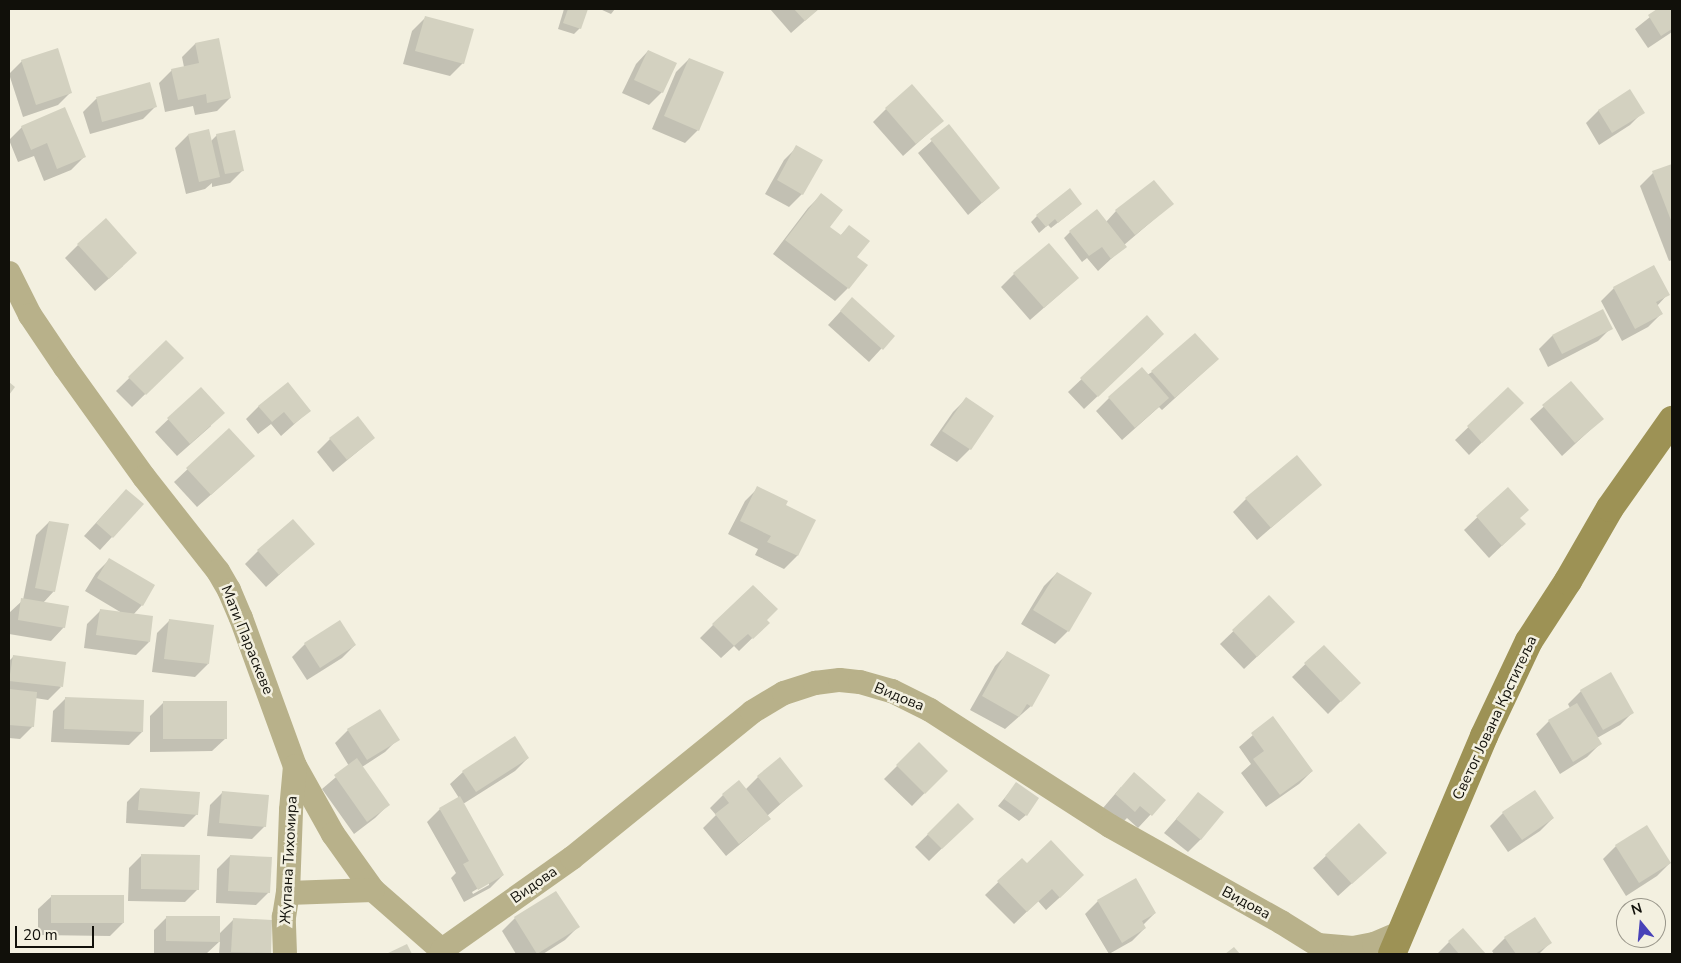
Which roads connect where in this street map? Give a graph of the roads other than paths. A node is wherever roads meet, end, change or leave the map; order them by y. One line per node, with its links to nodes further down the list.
1 (9, 272): 3 (street, Мати Параскеве)
2 (1672, 420): 6 (street, Светог Јована Крститеља)
3 (295, 766): 4 (street, Мати Параскеве); 5 (street, Жупана Тихомира)
4 (373, 890): 5 (street); 8 (street, Мати Параскеве)
5 (288, 893): 9 (street, Жупана Тихомира)
6 (1396, 943): 7 (street, Видова)
7 (1321, 950): 8 (street, Видова)
8 (444, 952)
9 (285, 954)

